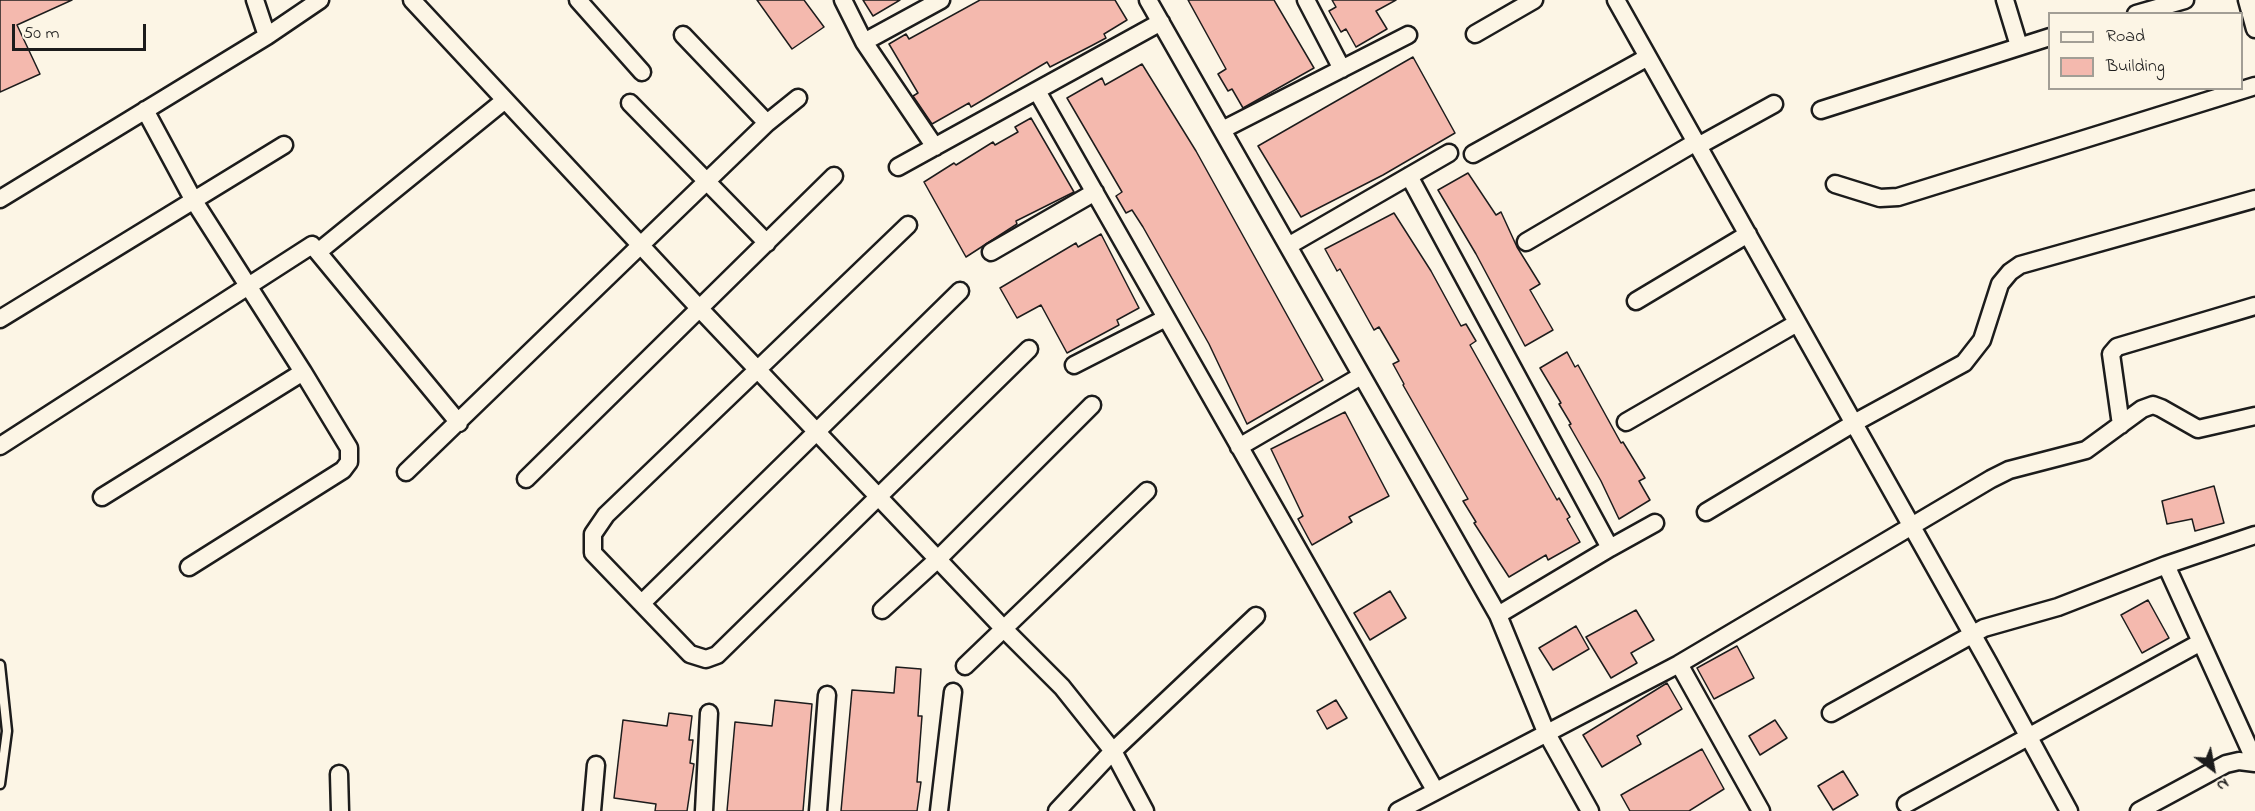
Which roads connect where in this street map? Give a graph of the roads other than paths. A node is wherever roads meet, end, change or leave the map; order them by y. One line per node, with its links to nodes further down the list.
1 (255, 0): 20 (street)
2 (320, 0): 20 (street)
3 (412, 0): 30 (street)
4 (578, 0): 26 (street)
5 (843, 0): 22 (street)
6 (941, 0): 22 (street)
7 (1148, 0): 15 (street)
8 (1306, 0): 25 (street)
9 (1534, 0): 17 (street)
10 (1616, 0): 24 (street)
11 (2005, 0): 23 (street)
12 (2185, 0): 14 (street)
13 (2247, 0): 16 (street)
14 (2143, 12)
15 (1161, 22): 27 (street); 36 (street)
16 (2255, 29)
17 (1475, 33)
18 (683, 35): 35 (street)
19 (1408, 35): 25 (street)
20 (267, 36): 33 (street)
21 (2048, 37): 23 (street)
22 (864, 42): 39 (street)
23 (2019, 46): 34 (street)
24 (1648, 57): 37 (street); 41 (street)
25 (1342, 69): 36 (street)
26 (642, 72)
27 (1037, 90): 39 (street); 47 (street)
28 (2242, 90): 46 (street)
29 (798, 98): 35 (street)
30 (505, 100): 55 (street); 57 (street)
31 (630, 103): 45 (street)
32 (1774, 104): 37 (street)
33 (146, 110): 48 (street); 50 (street)
34 (1821, 110)
35 (767, 123): 45 (street)
36 (1222, 130): 56 (street)
37 (1696, 144): 52 (street); 53 (street)
38 (284, 145): 50 (street)
39 (935, 147): 42 (street)
40 (1449, 153): 44 (street)
41 (1473, 154)
42 (898, 167)
43 (834, 176): 54 (street)
44 (1409, 176): 56 (street); 90 (street)
45 (707, 182): 54 (street); 55 (street)
46 (1835, 184)
47 (1095, 192): 58 (street); 64 (street)
48 (0, 199)
49 (2255, 199): 76 (street)
50 (194, 201): 59 (street); 65 (street)
51 (908, 225): 69 (street)
52 (1748, 234): 61 (street); 66 (street)
53 (1526, 242)
54 (767, 243): 63 (street)
55 (641, 245): 63 (street); 75 (street)
56 (1288, 246): 71 (street)
57 (318, 252): 59 (street); 75 (street)
58 (991, 252)
59 (247, 288): 70 (street); 79 (street)
60 (960, 291): 78 (street)
61 (1636, 301)
62 (2255, 306): 77 (street)
63 (700, 309): 69 (street); 82 (street)
64 (1166, 318): 68 (street); 80 (street)
65 (0, 319)
66 (1797, 323): 74 (street); 76 (street)
67 (1029, 349): 84 (street)
68 (1074, 365)
69 (758, 368): 78 (street); 94 (street)
70 (303, 372): 85 (street); 93 (street)
71 (1361, 376): 80 (street); 96 (street)
72 (1092, 405): 91 (street)
73 (2255, 416): 77 (street)
74 (1626, 422)
75 (459, 423): 81 (street)
76 (1854, 423): 86 (street); 88 (street)
77 (2121, 425): 88 (street)
78 (817, 430): 84 (street); 94 (street)
79 (0, 446)
80 (1239, 447): 115 (street)
81 (406, 472)
82 (526, 479)
83 (1147, 491): 98 (street)
84 (878, 494): 91 (street); 94 (street)
85 (102, 497)
86 (1706, 512)
87 (1655, 523): 90 (street)
88 (1911, 525): 99 (street); 101 (street)
89 (2255, 535): 92 (street)
90 (1610, 548): 96 (street)
91 (939, 558): 95 (street); 98 (street)
92 (2166, 565): 99 (street); 100 (street)
93 (189, 567)
94 (642, 603)
95 (882, 610)
96 (1498, 615): 108 (street)
97 (1256, 616): 110 (street)
98 (1003, 628): 103 (street); 110 (street)
99 (1971, 635): 107 (street); 109 (street)
100 (2201, 642): 109 (street); 111 (street)
101 (1679, 664): 108 (street); 126 (street)
102 (0, 665): 114 (lane)
103 (964, 666)
104 (953, 692): 121 (street)
105 (827, 695): 120 (street)
106 (709, 713): 119 (street)
107 (1831, 713)
108 (1546, 732): 115 (street); 125 (street)
109 (2029, 737): 116 (street); 127 (street)
110 (1113, 751): 122 (street); 123 (street)
111 (2255, 762): 128 (street)
112 (596, 765): 118 (street)
113 (339, 774): 117 (street)
114 (0, 784)
115 (1435, 790): 124 (street)
116 (1906, 804)
117 (340, 811)
118 (592, 811)
119 (704, 811)
120 (818, 811)
121 (939, 811)
122 (1057, 811)
123 (1145, 811)
124 (1398, 811)
125 (1590, 811)
126 (1761, 811)
127 (2069, 811)
128 (2139, 811)

